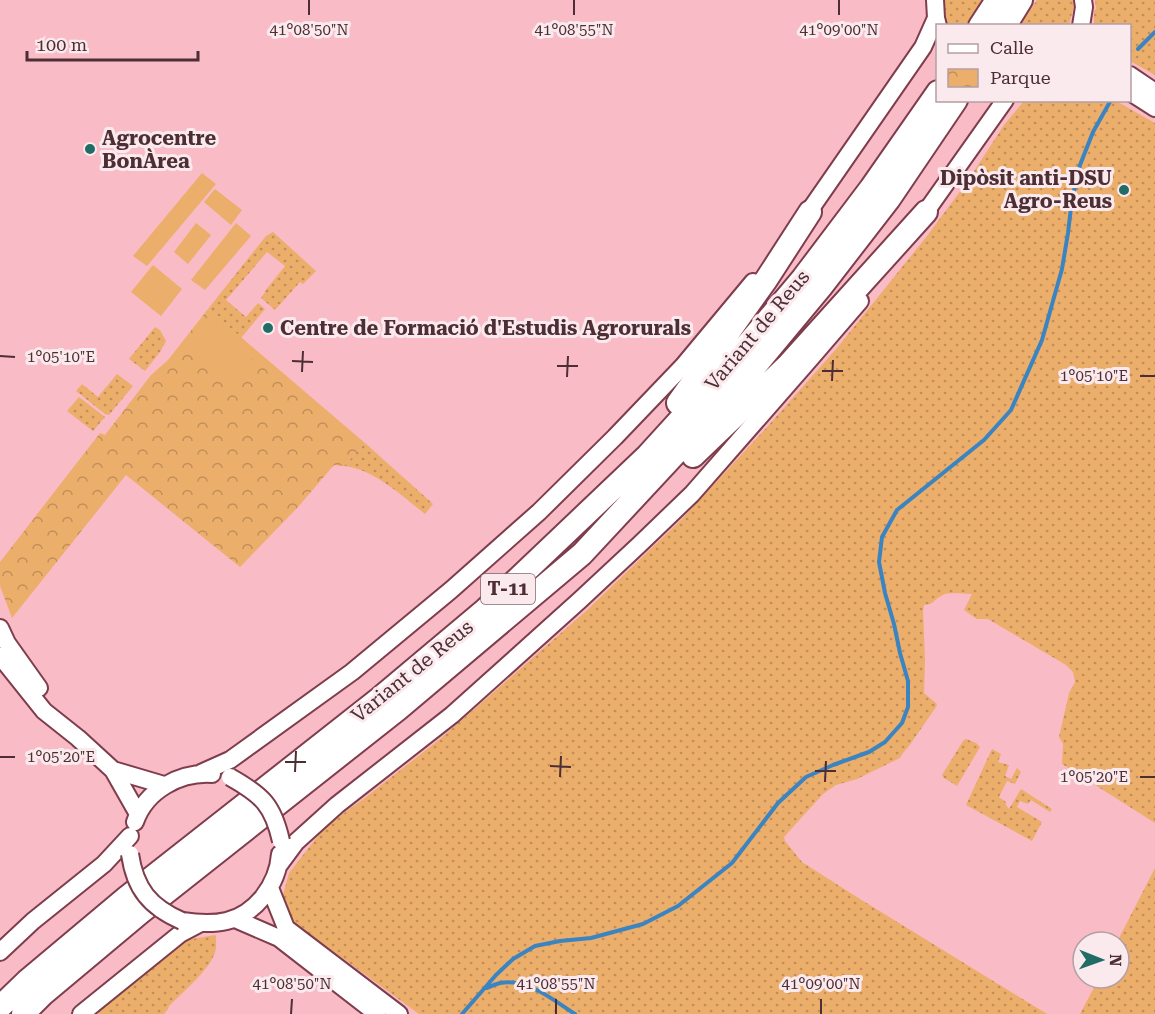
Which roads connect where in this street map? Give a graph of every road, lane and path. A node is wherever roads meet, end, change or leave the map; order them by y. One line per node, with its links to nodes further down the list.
1 (935, 0): 5 (street)
2 (997, 0): 6 (highway)
3 (1021, 0): 7 (highway)
4 (1083, 0): 8 (street)
5 (937, 22): 16 (street)
6 (981, 24)
7 (1006, 24)
8 (1082, 24)
9 (1131, 76): 10 (street)
10 (1155, 92)
11 (1131, 93): 15 (street)
12 (946, 102): 18 (highway, Variant de Reus / T-11)
13 (948, 102): 19 (highway, Variant de Reus / T-11)
14 (1004, 102): 17 (street)
15 (1155, 108)
16 (810, 212): 18 (highway); 28 (street)
17 (926, 212): 19 (highway); 32 (street)
18 (546, 552): 37 (highway, Variant de Reus / T-11)
19 (582, 554): 38 (highway, Variant de Reus / T-11)
20 (0, 628): 24 (street)
21 (0, 643): 24 (street)
22 (0, 656): 25 (street)
23 (0, 665): 25 (street)
24 (30, 676): 26 (street)
25 (44, 711): 26 (street)
26 (78, 738): 27 (street)
27 (113, 770): 29 (street); 30 (street)
28 (201, 773): 29 (street); 32 (street, bridge)
29 (164, 785): 30 (street)
30 (138, 814): 31 (street)
31 (130, 836): 35 (street, bridge); 36 (street)
32 (279, 865): 33 (street)
33 (270, 888): 34 (street); 41 (street)
34 (235, 919): 35 (street); 40 (street)
35 (199, 924): 39 (street)
36 (0, 952)
37 (0, 1007)
38 (23, 1014)
39 (81, 1014)
40 (378, 1014)
41 (399, 1014)

